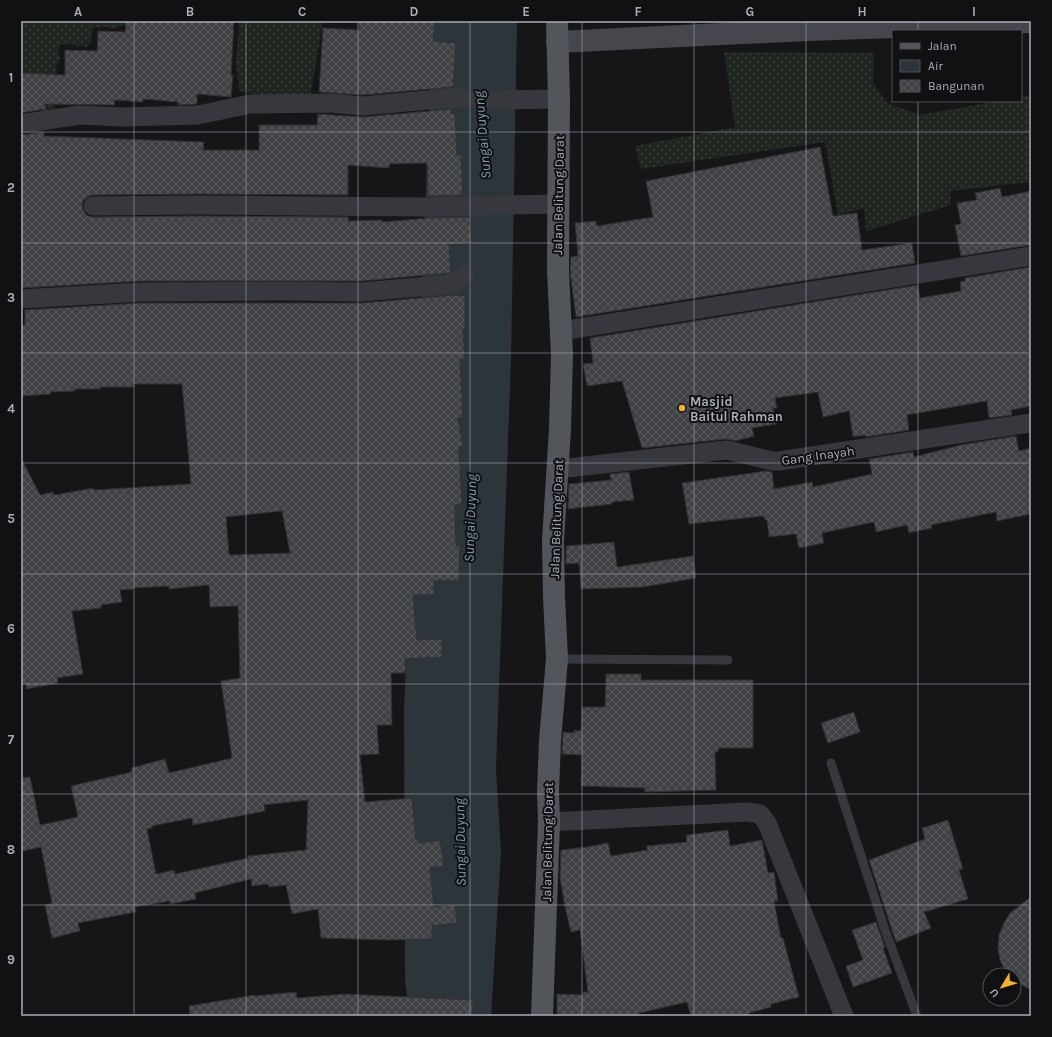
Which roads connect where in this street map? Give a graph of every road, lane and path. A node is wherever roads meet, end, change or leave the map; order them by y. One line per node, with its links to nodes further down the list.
1 (1031, 22): 2 (main road)
2 (557, 31): 3 (main road, Jalan Belitung Darat)
3 (560, 99): 4 (street); 5 (main road, Jalan Belitung Darat)
4 (21, 124)
5 (557, 204): 6 (street); 10 (main road, Jalan Belitung Darat)
6 (93, 206)
7 (1031, 256): 10 (street)
8 (465, 274): 9 (street)
9 (21, 299)
10 (561, 331): 12 (main road, Jalan Belitung Darat)
11 (1031, 423): 12 (street, Gang Inayah)
12 (558, 469): 13 (main road, Jalan Belitung Darat)
13 (557, 659): 14 (lane); 16 (main road, Jalan Belitung Darat)
14 (728, 660)
15 (831, 764): 19 (lane)
16 (550, 822): 17 (main road, Jalan Belitung Darat); 18 (street)
17 (542, 1016)
18 (844, 1016)
19 (917, 1016)

